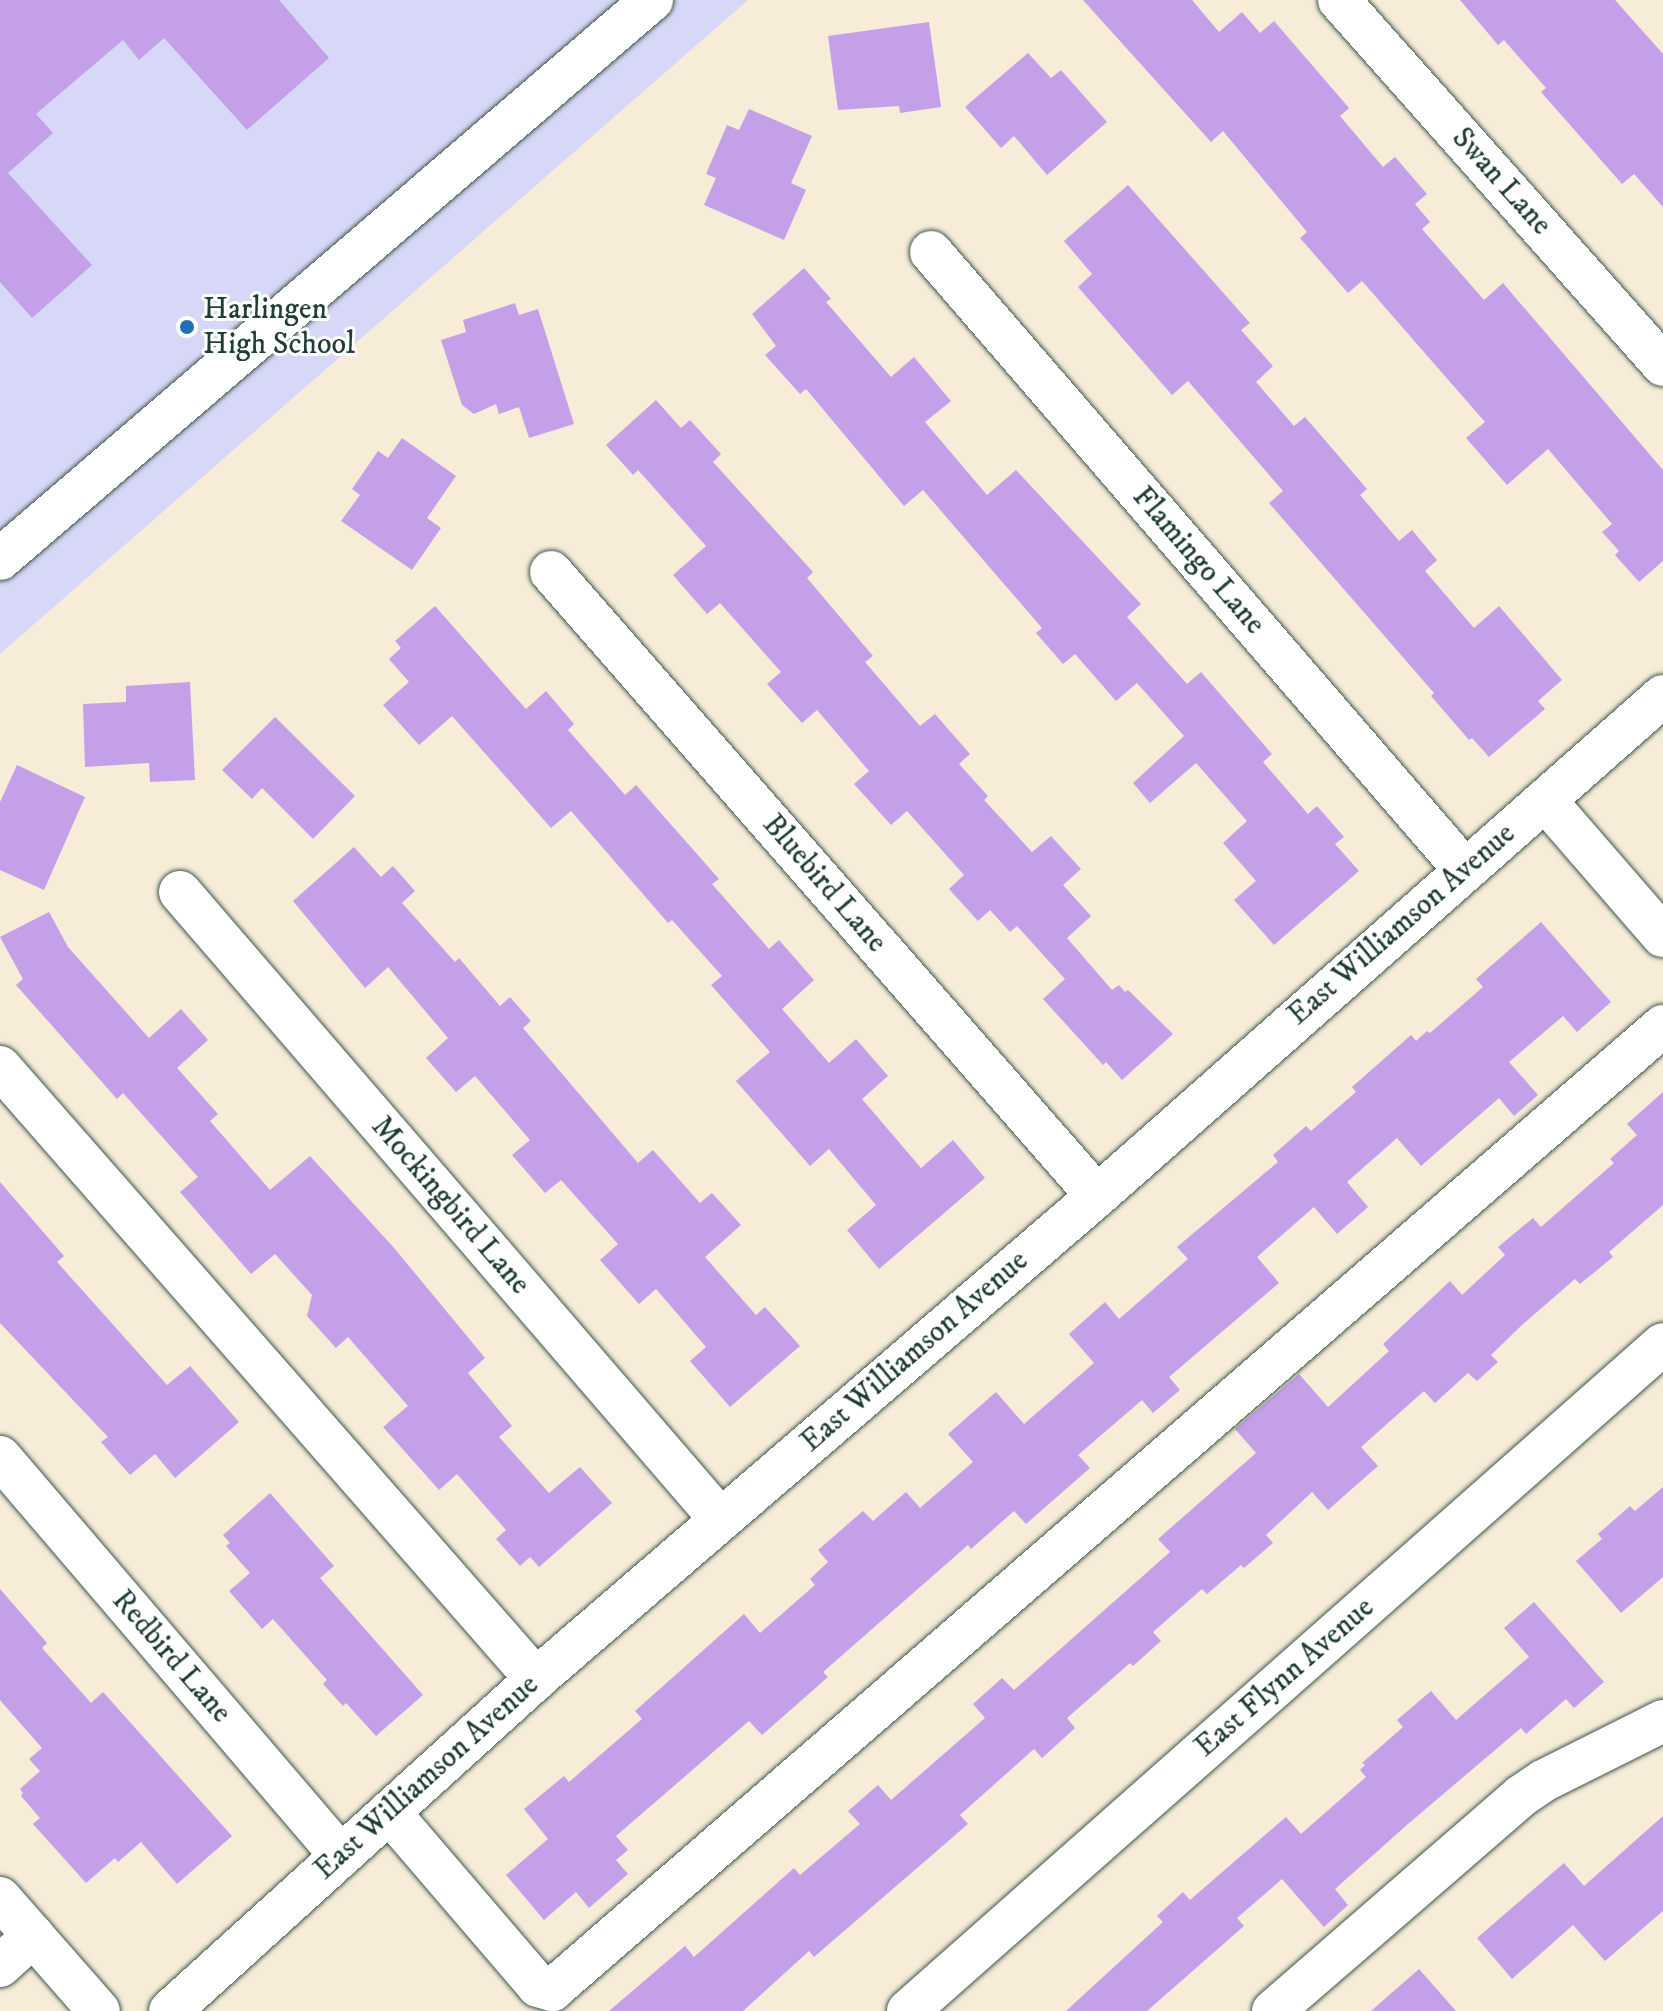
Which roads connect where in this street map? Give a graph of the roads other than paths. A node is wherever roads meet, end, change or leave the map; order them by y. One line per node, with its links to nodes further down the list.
1 (652, 0): 5 (street)
2 (1339, 0): 4 (street, Swan Lane)
3 (931, 252): 9 (street, Flamingo Lane)
4 (1663, 365)
5 (0, 559)
6 (551, 572): 14 (street, Bluebird Lane)
7 (1663, 696): 8 (street, East Williamson Avenue)
8 (1545, 800): 9 (street, East Williamson Avenue); 11 (street)
9 (1464, 869): 14 (street, East Williamson Avenue)
10 (180, 892): 17 (street, Mockingbird Lane)
11 (1663, 936)
12 (1663, 1026): 20 (street)
13 (0, 1067): 18 (street)
14 (1097, 1196): 17 (street, East Williamson Avenue)
15 (1663, 1344): 27 (street, East Flynn Avenue)
16 (0, 1457): 21 (street, Redbird Lane)
17 (720, 1519): 18 (street, East Williamson Avenue)
18 (536, 1679): 20 (street, East Williamson Avenue)
19 (1663, 1721): 28 (street)
20 (389, 1812): 21 (street, East Williamson Avenue)
21 (341, 1856): 26 (street, East Williamson Avenue)
22 (0, 1898): 23 (street)
23 (33, 1936): 24 (street); 25 (street)
24 (0, 1966)
25 (99, 2011)
26 (170, 2011)
27 (908, 2011)
28 (1273, 2011)

